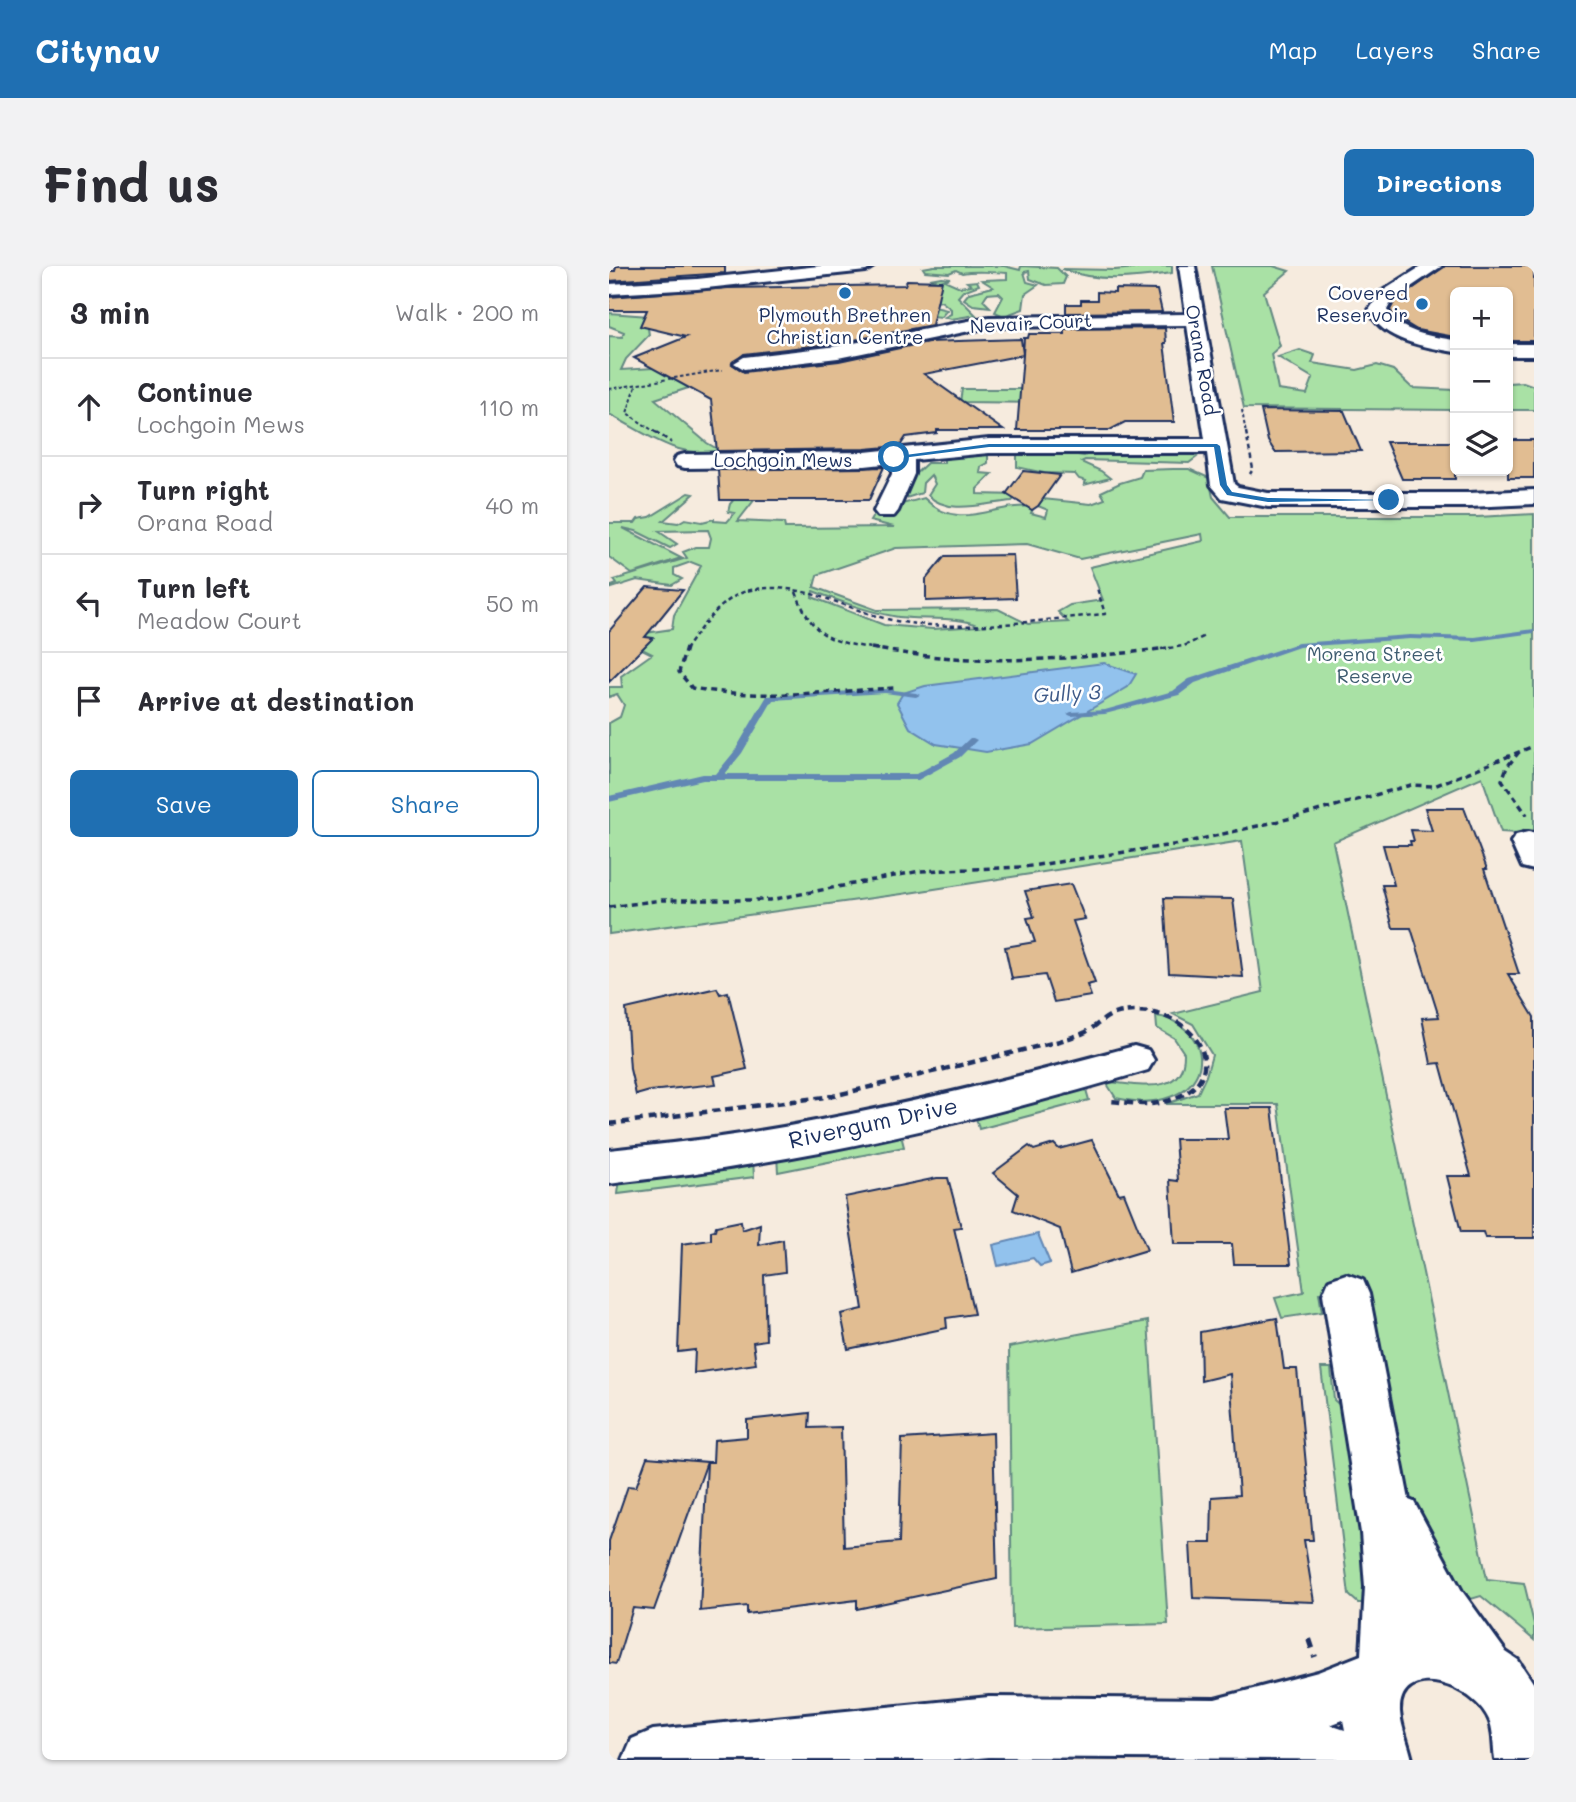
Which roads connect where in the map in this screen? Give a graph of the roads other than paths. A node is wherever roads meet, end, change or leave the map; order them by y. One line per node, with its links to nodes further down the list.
1 (866, 266): 4 (street)
2 (1187, 266): 5 (street, Orana Road)
3 (1434, 266): 6 (street)
4 (609, 289)
5 (1195, 319): 9 (street, Nevair Court); 10 (street, Orana Road)
6 (1450, 345)
7 (1513, 350): 8 (street)
8 (1534, 350)
9 (744, 363)
10 (1217, 446): 11 (street, Lochgoin Mews); 13 (street, Orana Road)
11 (902, 457): 12 (street, Lochgoin Mews); 14 (street)
12 (685, 461)
13 (1534, 497)
14 (886, 511)
15 (1134, 1060): 16 (street, Rivergum Drive)
16 (609, 1167)
17 (1346, 1294): 18 (street)
18 (1384, 1496): 19 (street); 20 (street)
19 (1386, 1672): 20 (street); 21 (street); 24 (street)
20 (1503, 1677): 25 (street)
21 (1212, 1728): 22 (street); 23 (street)
22 (653, 1760)
23 (1344, 1760)
24 (1382, 1760)
25 (1525, 1760)

